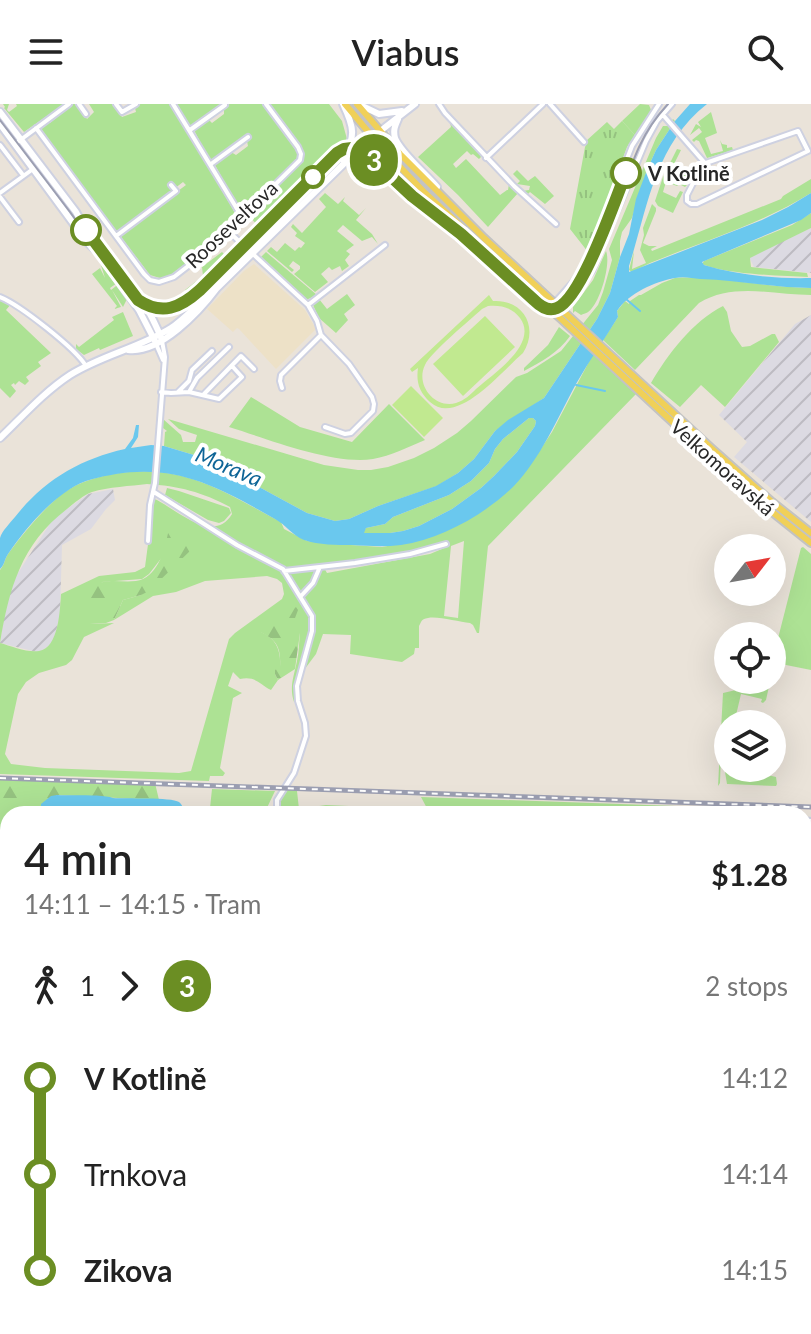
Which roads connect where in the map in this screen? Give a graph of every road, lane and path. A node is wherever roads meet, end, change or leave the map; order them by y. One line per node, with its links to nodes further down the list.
1 (69, 104): 21 (street)
2 (79, 104): 18 (street)
3 (116, 104): 4 (street)
4 (136, 104)
5 (173, 104): 22 (street)
6 (266, 104): 39 (street, Rooseveltova)
7 (344, 104): 25 (main road); 30 (main road)
8 (358, 104): 16 (main road); 23 (main road)
9 (415, 104): 16 (main road, Rooseveltova)
10 (439, 104): 29 (street)
11 (543, 104): 29 (street)
12 (550, 104): 27 (street)
13 (672, 104): 19 (street)
14 (225, 105): 22 (street)
15 (656, 105): 19 (street); 48 (street)
16 (406, 110): 23 (main road, Rooseveltova); 38 (main road)
17 (0, 112): 26 (main road)
18 (86, 114)
19 (663, 114): 31 (street); 49 (street)
20 (0, 124): 26 (main road)
21 (36, 128): 26 (street); 43 (street)
22 (190, 130): 32 (street)
23 (379, 131): 25 (main road, Rooseveltova); 38 (main road)
24 (248, 137): 32 (street)
25 (372, 137): 30 (main road, Rooseveltova); 33 (main road)
26 (18, 142): 34 (main road)
27 (584, 142)
28 (0, 145): 35 (street)
29 (486, 158): 41 (street)
30 (343, 163): 33 (main road); 45 (main road, Rooseveltova)
31 (705, 163): 31 (street)
32 (210, 165): 39 (street)
33 (397, 165): 48 (main road)
34 (37, 166): 35 (street); 51 (main road)
35 (23, 176): 37 (street)
36 (171, 185): 43 (street)
37 (0, 195): 40 (street)
38 (446, 199): 48 (main road)
39 (242, 217): 42 (street, Rooseveltova)
40 (19, 222)
41 (556, 224)
42 (228, 231): 43 (street, Rooseveltova); 45 (street)
43 (116, 236)
44 (385, 245): 47 (street)
45 (251, 254): 47 (street); 51 (main road, Rooseveltova)
46 (0, 297): 56 (street)
47 (308, 305): 50 (street)
48 (552, 306): 49 (main road)
49 (561, 314): 67 (main road, Velkomoravská)
50 (321, 335): 59 (street); 64 (street)
51 (158, 338): 56 (main road); 61 (street)
52 (229, 347): 55 (street)
53 (212, 351): 54 (street)
54 (205, 359): 55 (street); 62 (street)
55 (210, 365): 60 (street)
56 (86, 366): 65 (main road)
57 (232, 366): 58 (street); 63 (street); 63 (street)
58 (254, 369)
59 (282, 388)
60 (190, 390): 62 (street); 63 (street)
61 (161, 392): 62 (street); 66 (street)
62 (178, 392)
63 (204, 394)
64 (325, 427)
65 (0, 438)
66 (154, 492): 68 (street); 71 (street)
67 (810, 540)
68 (148, 541)
69 (446, 544): 70 (street)
70 (319, 568): 71 (street); 72 (street)
71 (284, 571): 72 (street)
72 (301, 596): 73 (street)
73 (278, 806)

